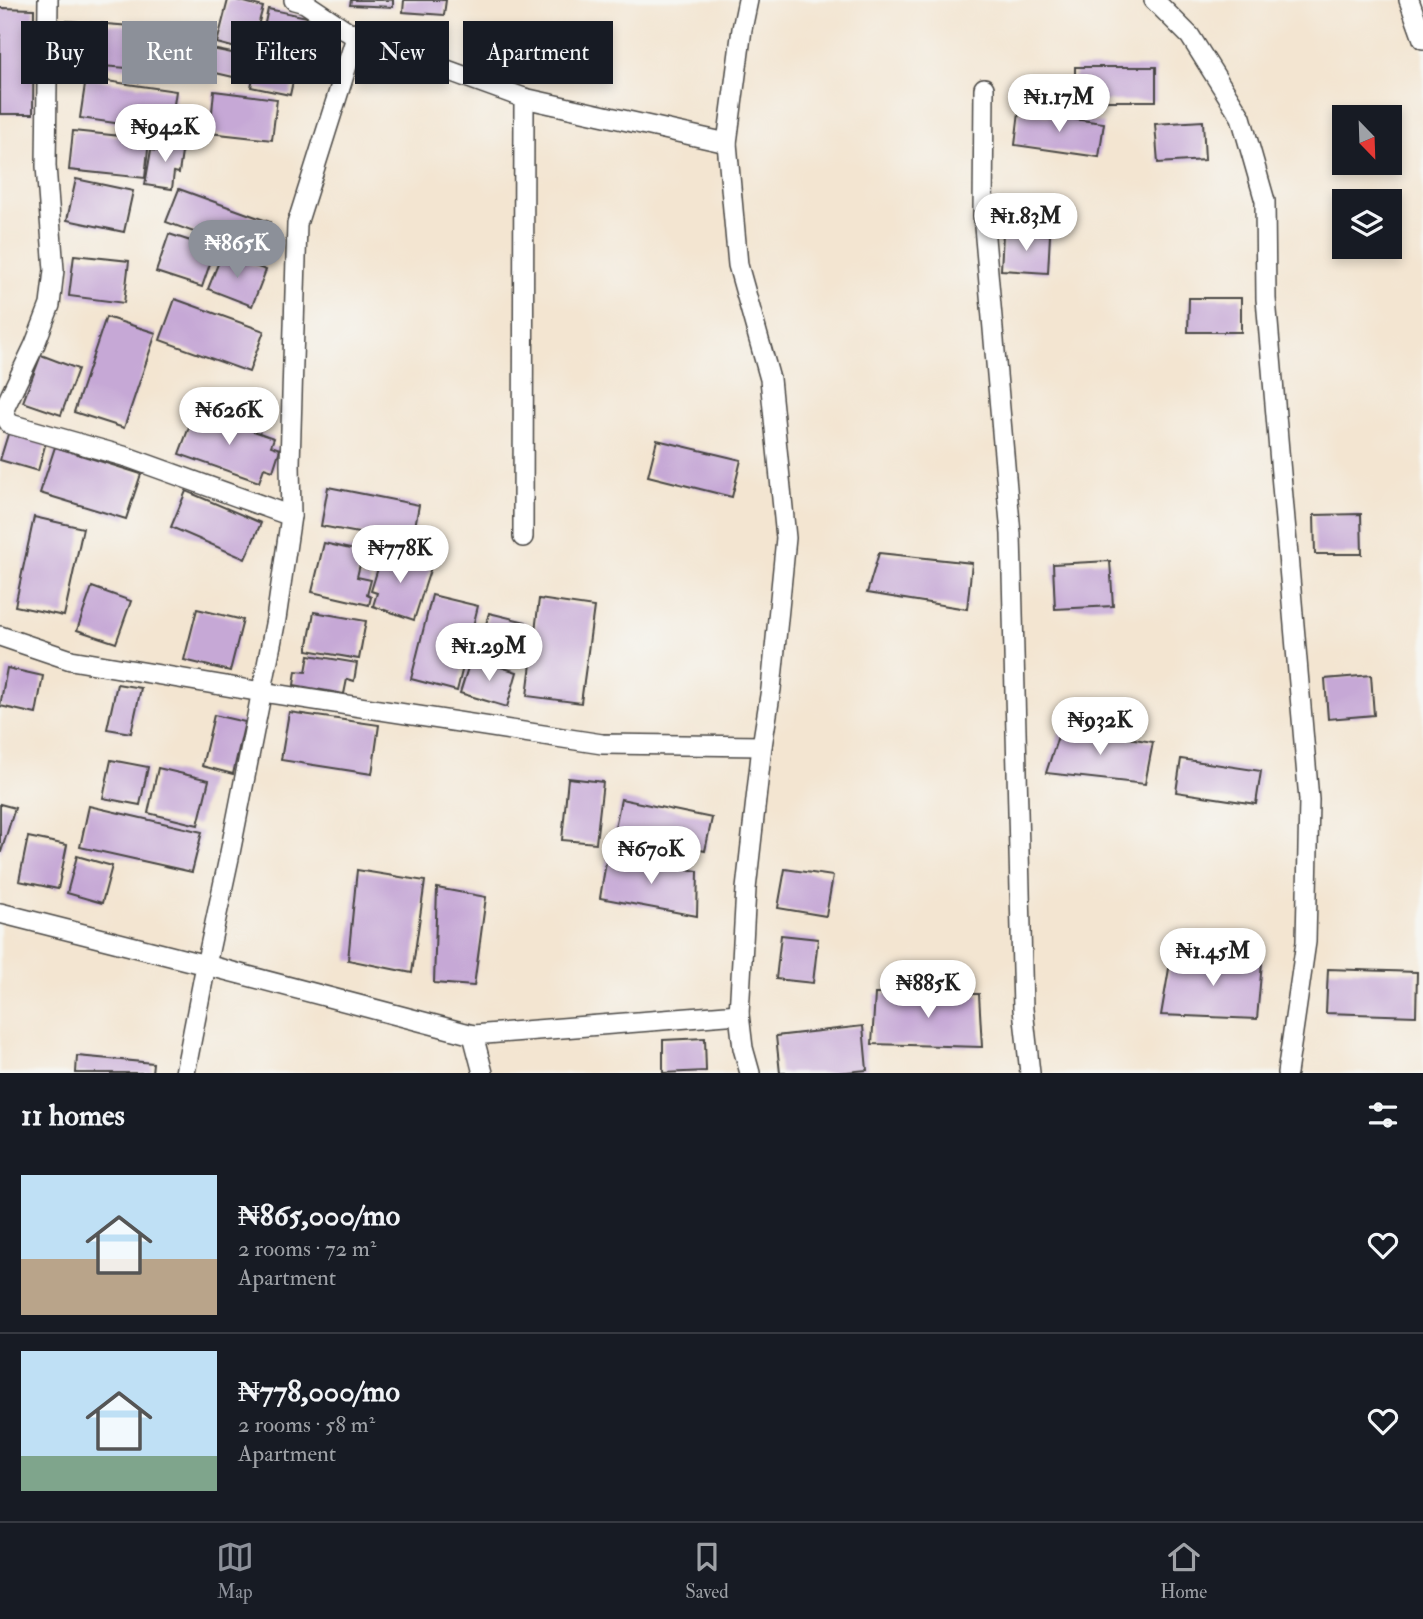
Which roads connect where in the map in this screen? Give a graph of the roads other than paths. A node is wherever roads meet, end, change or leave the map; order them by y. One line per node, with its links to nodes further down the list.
1 (48, 0): 13 (street)
2 (294, 0): 6 (street)
3 (748, 0): 12 (street)
4 (1154, 0): 26 (street)
5 (1409, 0): 7 (street)
6 (355, 36)
7 (1423, 39)
8 (355, 40): 13 (street)
9 (449, 71): 11 (street)
10 (984, 88): 25 (street)
11 (524, 98): 12 (street); 14 (street)
12 (727, 143): 17 (street)
13 (290, 516): 16 (street)
14 (523, 537)
15 (0, 636): 16 (street)
16 (262, 692): 17 (street); 19 (street)
17 (762, 746): 20 (street)
18 (0, 913): 19 (street)
19 (206, 965): 21 (street); 22 (street)
20 (739, 1014): 21 (street); 24 (street)
21 (473, 1035): 23 (street)
22 (186, 1073)
23 (483, 1073)
24 (750, 1073)
25 (1030, 1073)
26 (1287, 1073)

